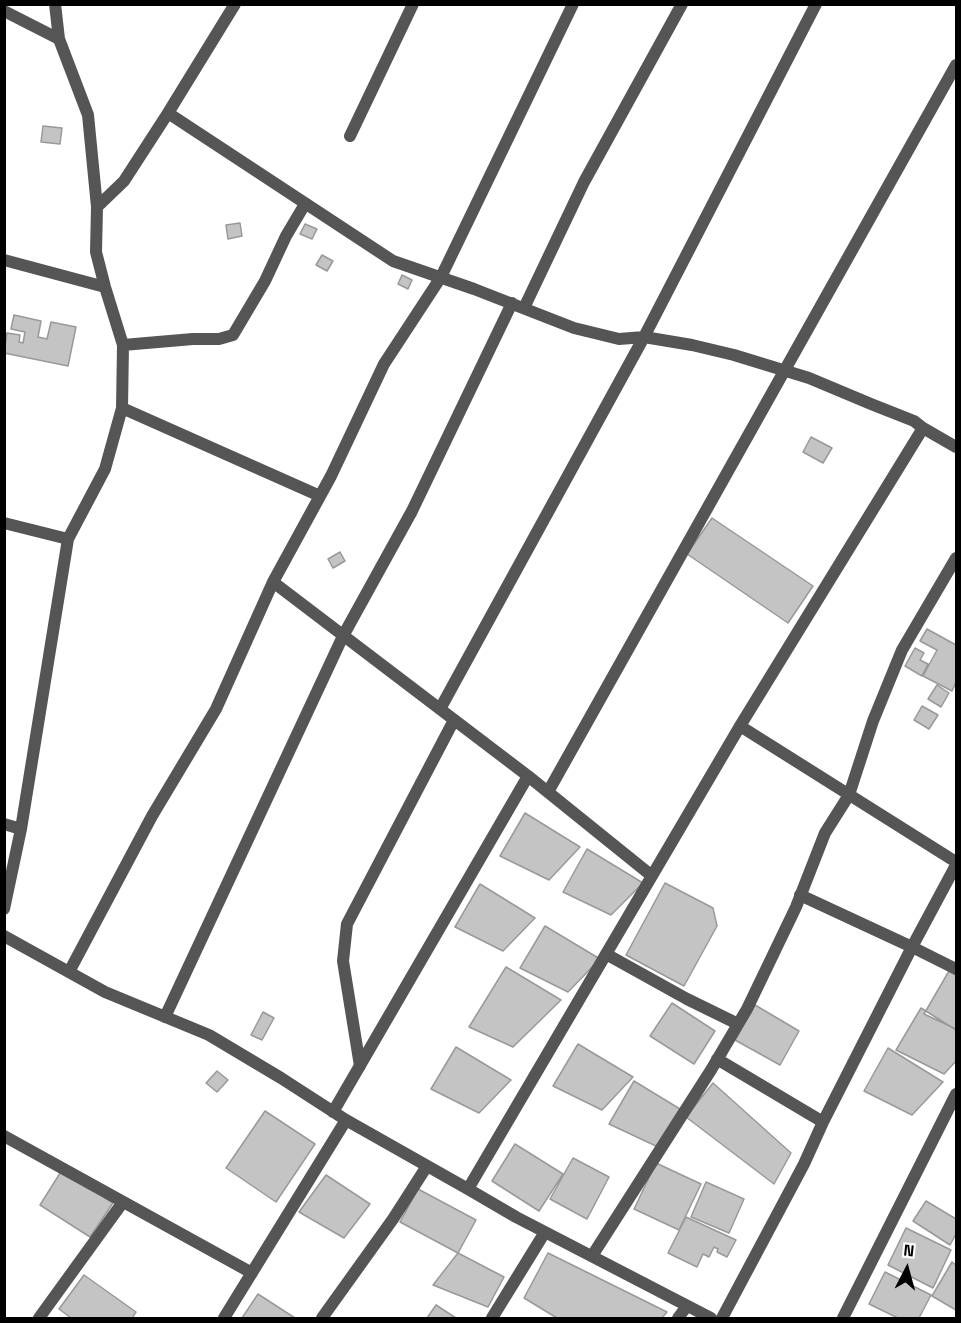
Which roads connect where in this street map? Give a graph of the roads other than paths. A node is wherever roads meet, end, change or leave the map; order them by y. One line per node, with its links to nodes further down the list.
1 (55, 4): 8 (street)
2 (235, 4): 10 (street)
3 (413, 4): 11 (street)
4 (573, 4): 15 (street)
5 (682, 4): 18 (street)
6 (816, 4): 19 (street)
7 (4, 11): 8 (street)
8 (59, 39): 13 (street)
9 (957, 65): 21 (street)
10 (168, 113): 12 (street); 13 (street)
11 (350, 136)
12 (305, 204): 15 (street); 20 (street)
13 (97, 207): 16 (street)
14 (4, 260): 16 (street)
15 (441, 277): 17 (street); 25 (street)
16 (105, 287): 20 (street)
17 (512, 303): 18 (street); 30 (street)
18 (524, 308): 19 (street)
19 (644, 337): 21 (street); 31 (street)
20 (123, 345): 22 (street)
21 (785, 370): 23 (street); 35 (street)
22 (122, 408): 25 (street); 27 (street)
23 (923, 428): 24 (street); 33 (street)
24 (957, 447)
25 (320, 496): 29 (street)
26 (4, 523): 27 (street)
27 (69, 539): 38 (street)
28 (957, 558): 36 (street)
29 (273, 582): 30 (street); 47 (street)
30 (344, 636): 31 (street); 48 (street)
31 (440, 710): 32 (street)
32 (454, 720): 34 (street); 51 (street)
33 (740, 726): 36 (street); 40 (street)
34 (528, 776): 35 (street); 51 (street)
35 (548, 792): 40 (street)
36 (849, 795): 39 (street); 41 (street)
37 (4, 824): 38 (street)
38 (21, 829): 42 (street)
39 (957, 864): 44 (street)
40 (652, 876): 45 (street)
41 (800, 895): 44 (street); 49 (street)
42 (4, 909)
43 (4, 936): 47 (street)
44 (912, 947): 46 (street); 55 (street)
45 (606, 954): 49 (street); 58 (street)
46 (957, 969)
47 (69, 972): 48 (street)
48 (165, 1017): 53 (street)
49 (738, 1024): 50 (street)
50 (717, 1059): 55 (street); 61 (street)
51 (360, 1066): 53 (street)
52 (957, 1094): 71 (street)
53 (333, 1112): 54 (street)
54 (346, 1120): 57 (street); 62 (street)
55 (823, 1122): 70 (street)
56 (4, 1136): 59 (street)
57 (427, 1166): 58 (street); 66 (street)
58 (468, 1189): 60 (street)
59 (123, 1202): 62 (street); 64 (street)
60 (545, 1232): 61 (street); 67 (street)
61 (592, 1256): 63 (street)
62 (252, 1273): 65 (street)
63 (687, 1306): 68 (street); 69 (street)
64 (39, 1318)
65 (224, 1318)
66 (322, 1318)
67 (492, 1318)
68 (678, 1318)
69 (711, 1318)
70 (722, 1318)
71 (843, 1318)

